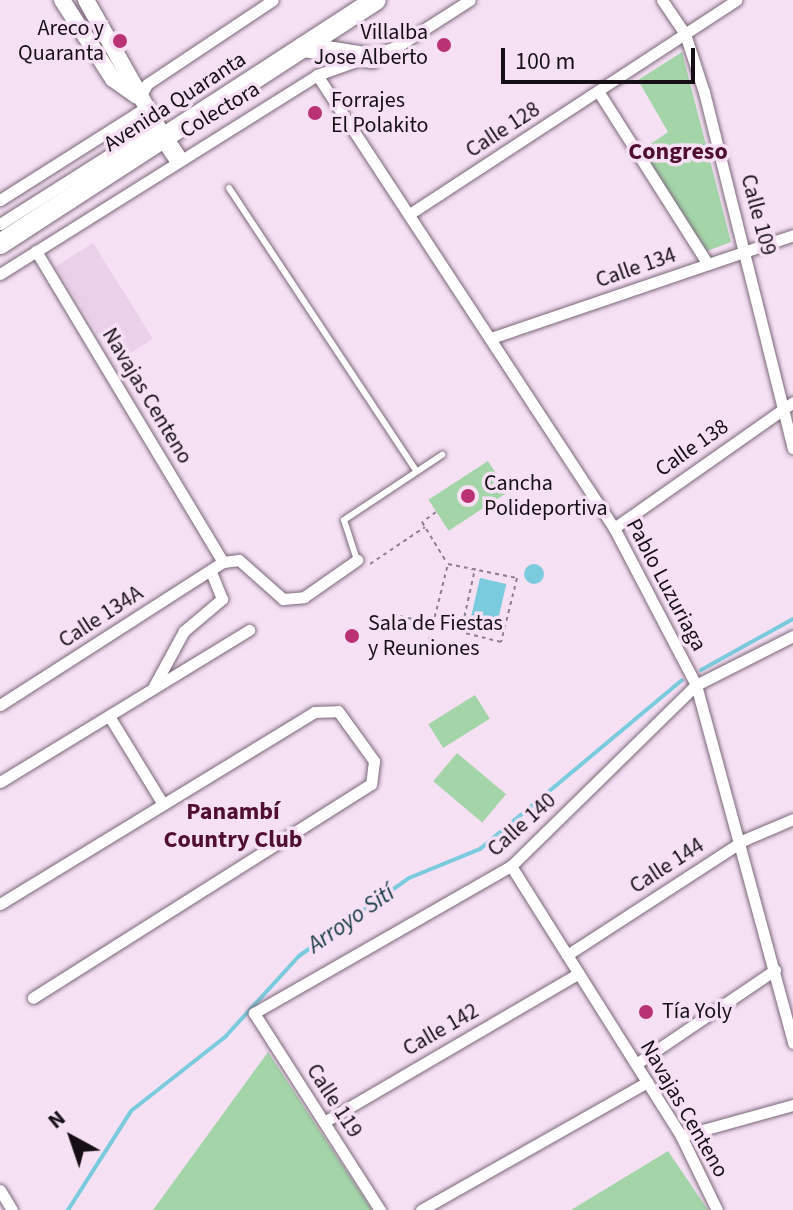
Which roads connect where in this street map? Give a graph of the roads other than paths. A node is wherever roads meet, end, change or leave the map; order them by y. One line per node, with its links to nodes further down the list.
1 (62, 0): 13 (main road)
2 (86, 0): 13 (main road)
3 (273, 0): 13 (street)
4 (376, 0): 9 (highway, Avenida Quaranta)
5 (470, 0): 10 (street, Colectora)
6 (662, 0): 8 (street, Calle 109)
7 (737, 0): 8 (street, Calle 128)
8 (685, 34): 12 (street, Calle 128); 22 (street, Calle 109)
9 (303, 47): 10 (highway); 14 (highway, Avenida Quaranta)
10 (372, 58): 11 (street, Colectora)
11 (317, 75): 15 (street, Colectora); 18 (street, Pablo Luzuriaga)
12 (598, 91): 18 (street, Calle 128); 24 (street)
13 (140, 101): 14 (main road); 17 (street)
14 (160, 131): 15 (main road); 19 (street, Colectora); 21 (highway, Avenida Quaranta)
15 (178, 159): 23 (street, Colectora)
16 (229, 188): 31 (lane)
17 (0, 200)
18 (411, 213): 26 (street, Pablo Luzuriaga)
19 (0, 224)
20 (793, 235): 22 (street, Calle 134)
21 (0, 244)
22 (748, 250): 24 (street, Calle 134); 28 (street, Calle 109)
23 (36, 251): 25 (street, Colectora); 34 (street, Navajas Centeno)
24 (708, 264): 26 (street, Calle 134)
25 (0, 274)
26 (491, 338): 32 (street, Pablo Luzuriaga)
27 (793, 402): 28 (street, Calle 138)
28 (782, 409): 29 (street, Calle 109); 32 (street, Calle 138)
29 (793, 448)
30 (442, 455): 31 (lane)
31 (416, 471): 33 (lane)
32 (614, 528): 38 (street, Pablo Luzuriaga)
33 (357, 560): 34 (street)
34 (223, 562): 35 (street, Calle 134A)
35 (210, 570): 39 (street); 40 (street, Calle 134A)
36 (249, 630): 39 (street)
37 (793, 636): 38 (street, Calle 140)
38 (696, 685): 45 (street, Pablo Luzuriaga); 46 (street, Calle 140)
39 (151, 690): 41 (street)
40 (0, 705)
41 (109, 716): 42 (street); 43 (street)
42 (0, 782)
43 (163, 804): 47 (street); 51 (street)
44 (793, 819): 45 (street, Calle 144)
45 (744, 840): 48 (street, Calle 144); 49 (street, Pablo Luzuriaga)
46 (511, 866): 48 (street, Navajas Centeno); 52 (street, Calle 140)
47 (0, 904)
48 (567, 955): 50 (street, Navajas Centeno)
49 (775, 970): 53 (street, Pablo Luzuriaga); 54 (street)
50 (579, 973): 54 (street, Navajas Centeno); 57 (street, Calle 142)
51 (33, 998)
52 (254, 1013): 57 (street, Calle 119)
53 (793, 1043)
54 (636, 1064): 55 (street, Navajas Centeno)
55 (647, 1082): 58 (street, Navajas Centeno); 62 (street)
56 (793, 1105): 58 (street)
57 (324, 1122): 61 (street, Calle 119)
58 (681, 1136): 63 (street, Navajas Centeno)
59 (0, 1190): 60 (street)
60 (12, 1210)
61 (380, 1210)
62 (421, 1210)
63 (717, 1210)

